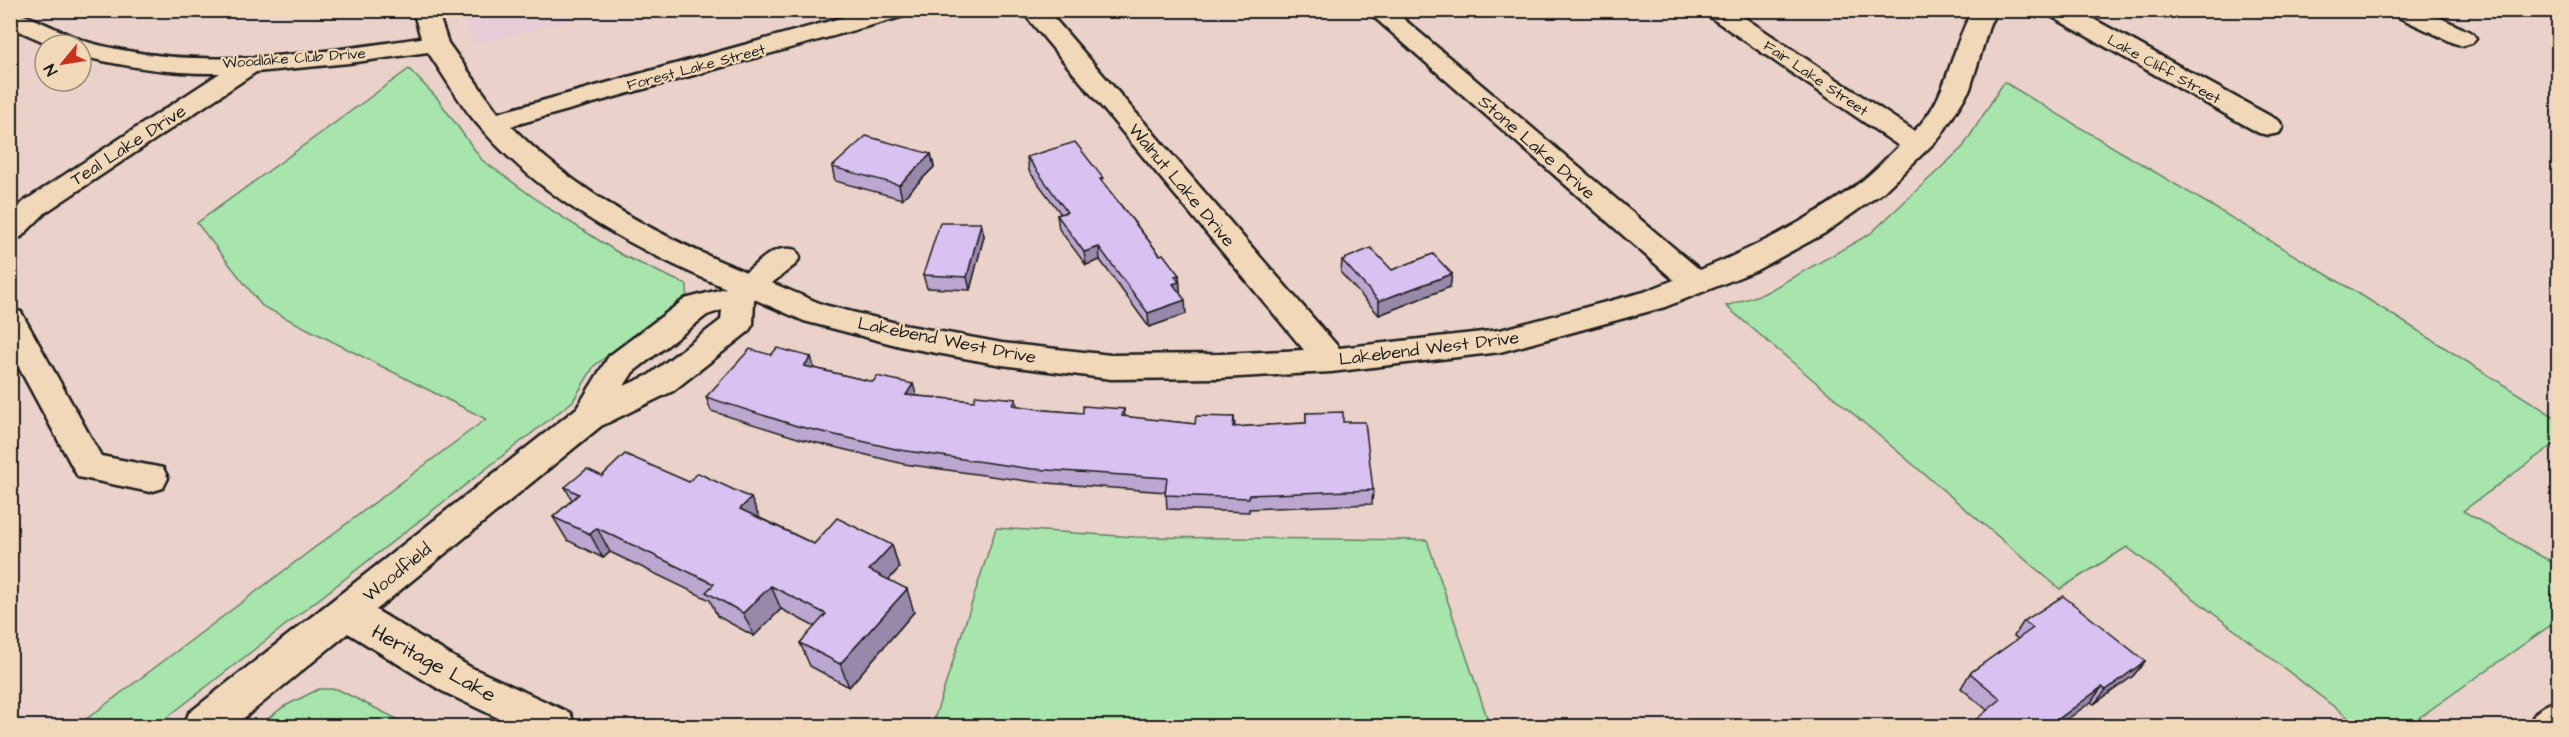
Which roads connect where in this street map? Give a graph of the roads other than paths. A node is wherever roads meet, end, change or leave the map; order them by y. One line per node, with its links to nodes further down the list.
1 (56, 10): 10 (street)
2 (424, 10): 13 (street, Lakebend West Drive)
3 (899, 10): 16 (street, Forest Lake Street)
4 (1033, 10): 24 (street, Walnut Lake Drive)
5 (1378, 10): 21 (street, Stone Lake Drive)
6 (1716, 10): 18 (street, Fair Lake Street)
7 (1986, 10): 18 (street, Lakebend West Drive)
8 (2058, 10): 17 (street, Lake Cliff Street)
9 (2403, 10): 12 (street)
10 (15, 25): 11 (street)
11 (38, 33)
12 (2463, 38)
13 (435, 43): 15 (street, Woodlake Club Drive); 16 (street, Lakebend West Drive)
14 (93, 51): 15 (street, Woodlake Club Drive)
15 (251, 64): 19 (street, Teal Lake Drive)
16 (493, 123): 22 (street, Lakebend West Drive)
17 (2269, 127)
18 (1916, 145): 21 (street, Lakebend West Drive)
19 (10, 230)
20 (785, 257): 22 (street)
21 (1696, 282): 24 (street, Lakebend West Drive)
22 (744, 290): 24 (street, Lakebend West Drive); 26 (street, Woodfield)
23 (10, 320): 25 (street)
24 (1331, 360)
25 (150, 478)
26 (346, 612): 28 (street, Woodfield); 29 (street, Heritage Lake)
27 (2559, 718): 30 (street)
28 (204, 726)
29 (555, 726)
30 (2548, 726)

